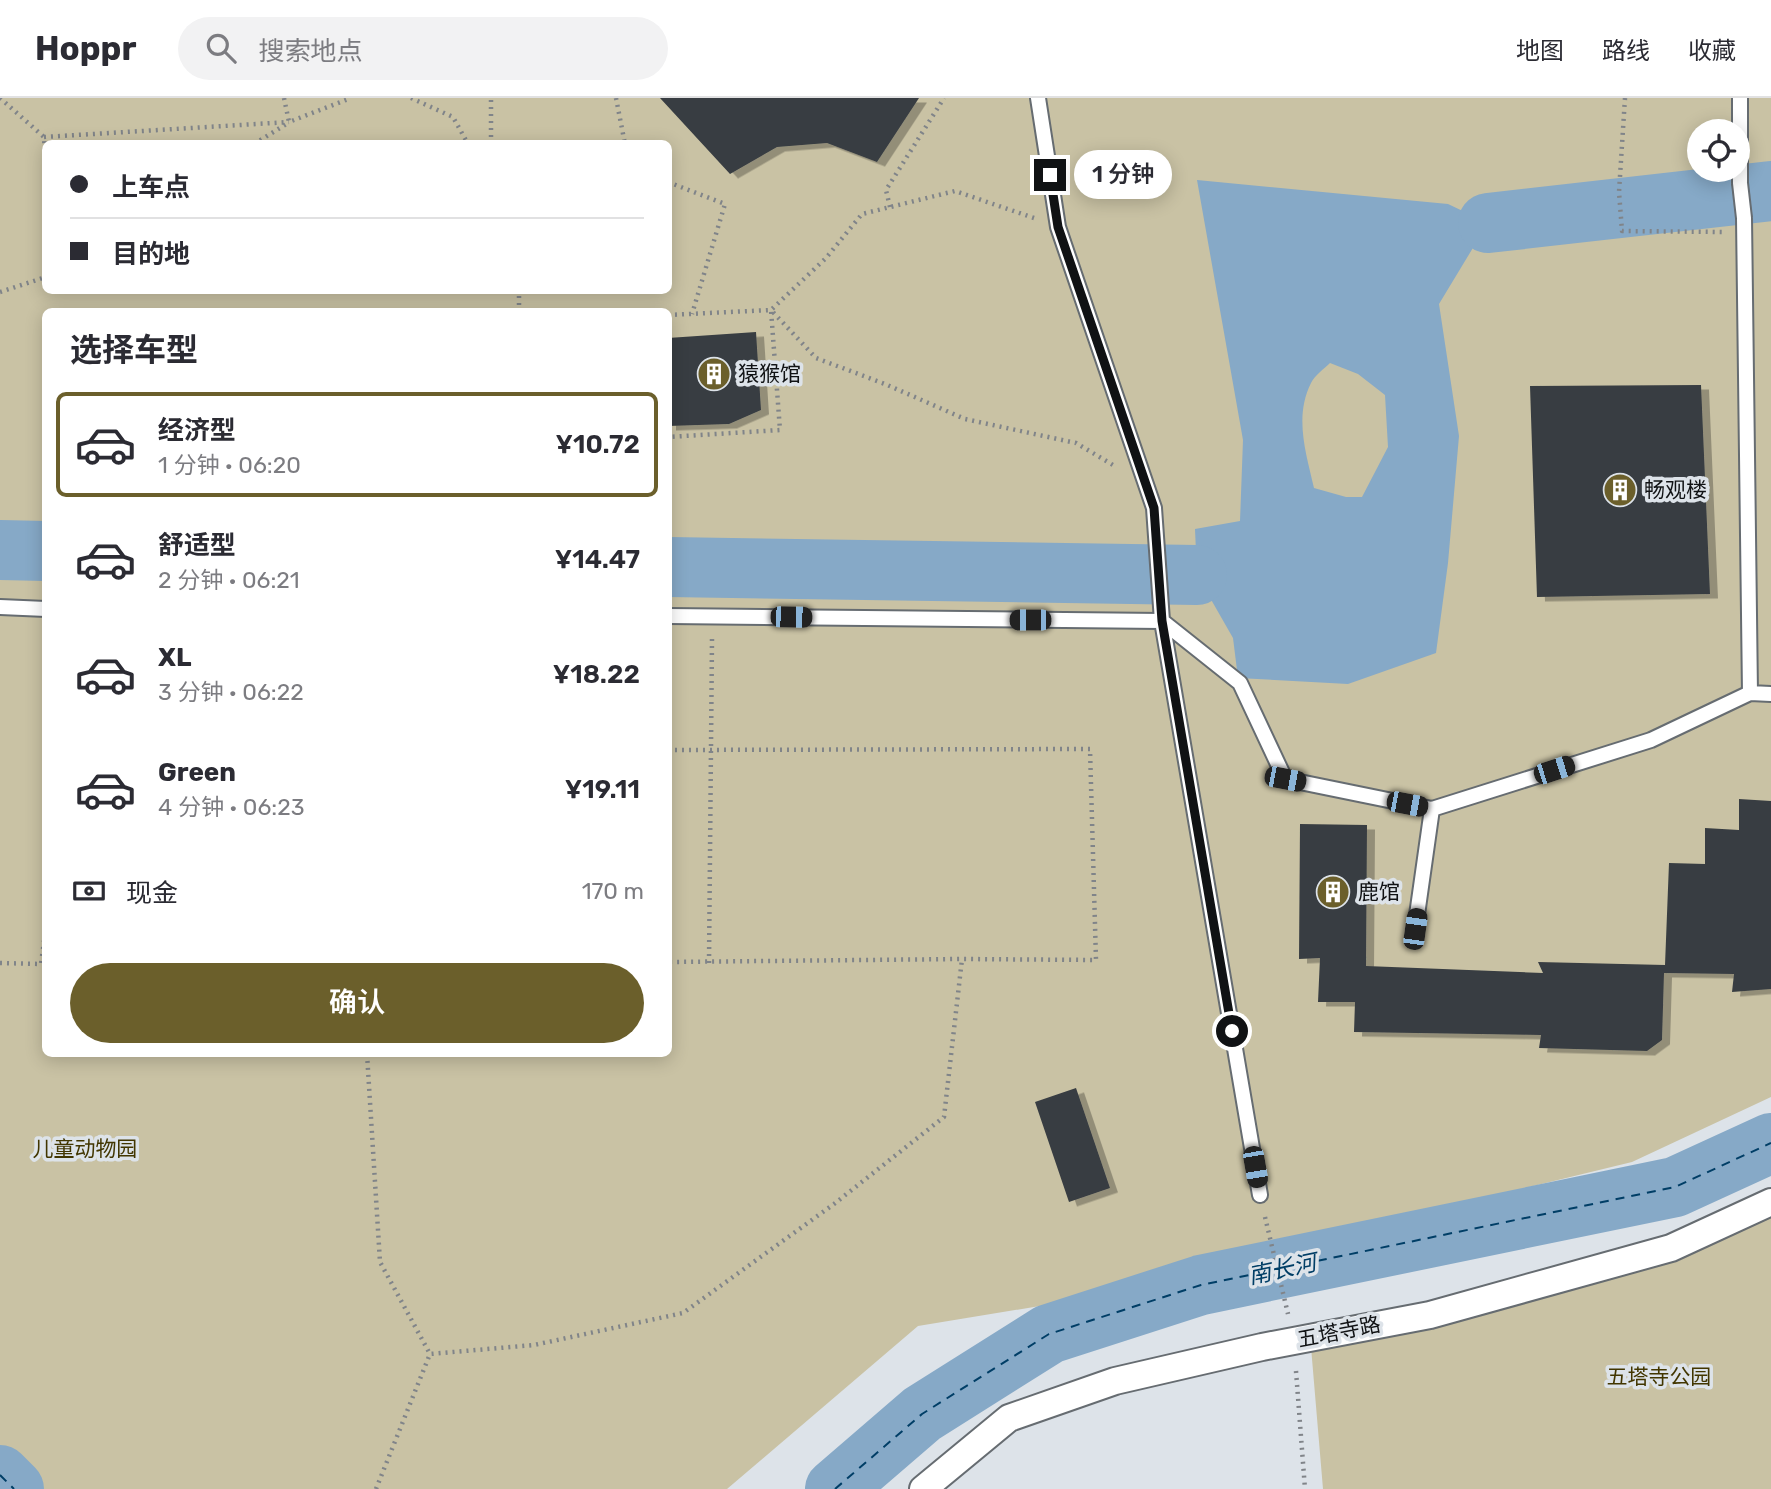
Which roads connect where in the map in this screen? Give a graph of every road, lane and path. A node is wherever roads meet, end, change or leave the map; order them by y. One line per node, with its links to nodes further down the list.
1 (0, 98): 12 (path)
2 (284, 98): 11 (path)
3 (351, 98): 11 (path)
4 (411, 98): 15 (path)
5 (491, 98): 16 (path)
6 (616, 98): 17 (path)
7 (944, 98): 19 (path)
8 (1038, 98): 21 (lane)
9 (1625, 98): 20 (path)
10 (1740, 98): 20 (lane, bridge)
11 (289, 122): 12 (path); 14 (path)
12 (44, 136): 13 (path)
13 (44, 140)
14 (260, 140)
15 (466, 140)
16 (491, 140)
17 (624, 140)
18 (672, 184): 25 (path)
19 (890, 207): 21 (path); 24 (path)
20 (1745, 225): 34 (lane)
21 (1058, 227): 28 (lane)
22 (42, 278): 23 (path)
23 (0, 292)
24 (771, 310): 25 (path); 27 (path); 28 (path)
25 (692, 314): 26 (path)
26 (672, 315)
27 (672, 437)
28 (1146, 486): 33 (lane)
29 (0, 607): 30 (lane)
30 (42, 609)
31 (672, 616): 32 (lane)
32 (712, 616): 33 (lane); 37 (path)
33 (1162, 621): 38 (lane); 46 (lane)
34 (1750, 693): 35 (lane); 38 (lane)
35 (1771, 694)
36 (672, 750): 37 (path)
37 (711, 750): 41 (path); 44 (path)
38 (1432, 808): 39 (lane)
39 (1415, 929)
40 (42, 956): 43 (path)
41 (962, 959): 44 (path); 49 (path)
42 (672, 962): 44 (path)
43 (0, 963)
44 (709, 963)
45 (367, 1057): 49 (path)
46 (1260, 1195): 48 (path)
47 (1771, 1202): 48 (street, 五塔寺路)
48 (1291, 1329): 51 (street, 五塔寺路); 52 (path)
49 (429, 1354): 50 (path)
50 (376, 1489)
51 (923, 1489)
52 (1305, 1489)

